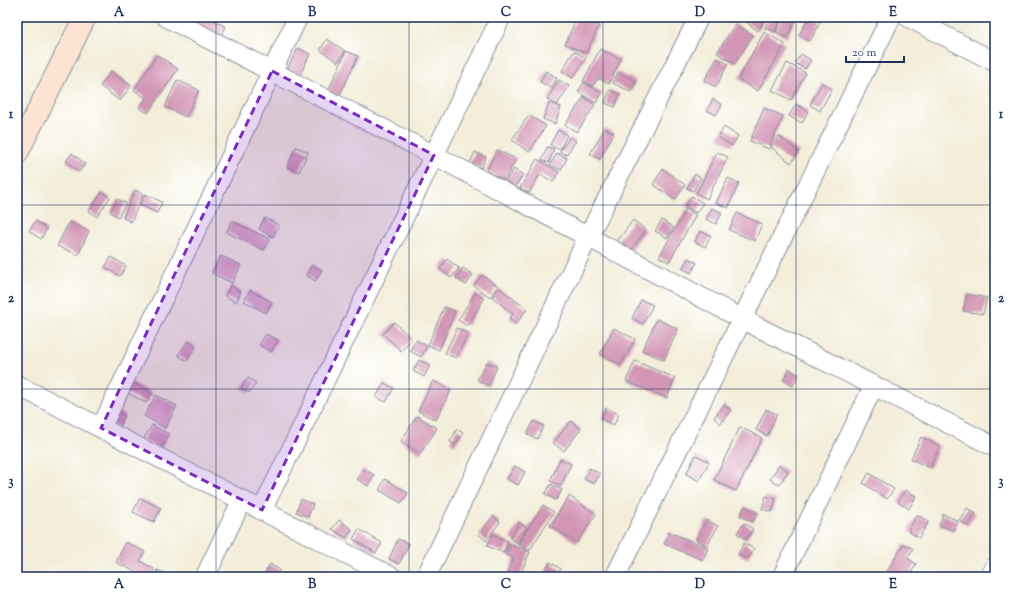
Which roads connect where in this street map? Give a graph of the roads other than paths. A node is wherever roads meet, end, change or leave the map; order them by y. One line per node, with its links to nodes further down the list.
1 (85, 17): 10 (street)
2 (166, 17): 9 (street)
3 (298, 17): 9 (street)
4 (501, 17): 11 (street)
5 (698, 17): 12 (street)
6 (891, 17): 13 (street)
7 (908, 17): 8 (street)
8 (995, 62)
9 (272, 71): 11 (street); 16 (street)
10 (17, 153)
11 (434, 155): 12 (street); 19 (street)
12 (588, 237): 13 (street); 23 (street)
13 (742, 319): 15 (street); 24 (street)
14 (17, 385): 16 (street)
15 (874, 385): 17 (street); 25 (street)
16 (101, 428): 18 (street)
17 (995, 447)
18 (242, 500): 19 (street); 21 (street)
19 (262, 510): 22 (street)
20 (995, 567): 26 (street)
21 (205, 577)
22 (392, 577)
23 (426, 577)
24 (615, 577)
25 (782, 577)
26 (990, 577)

